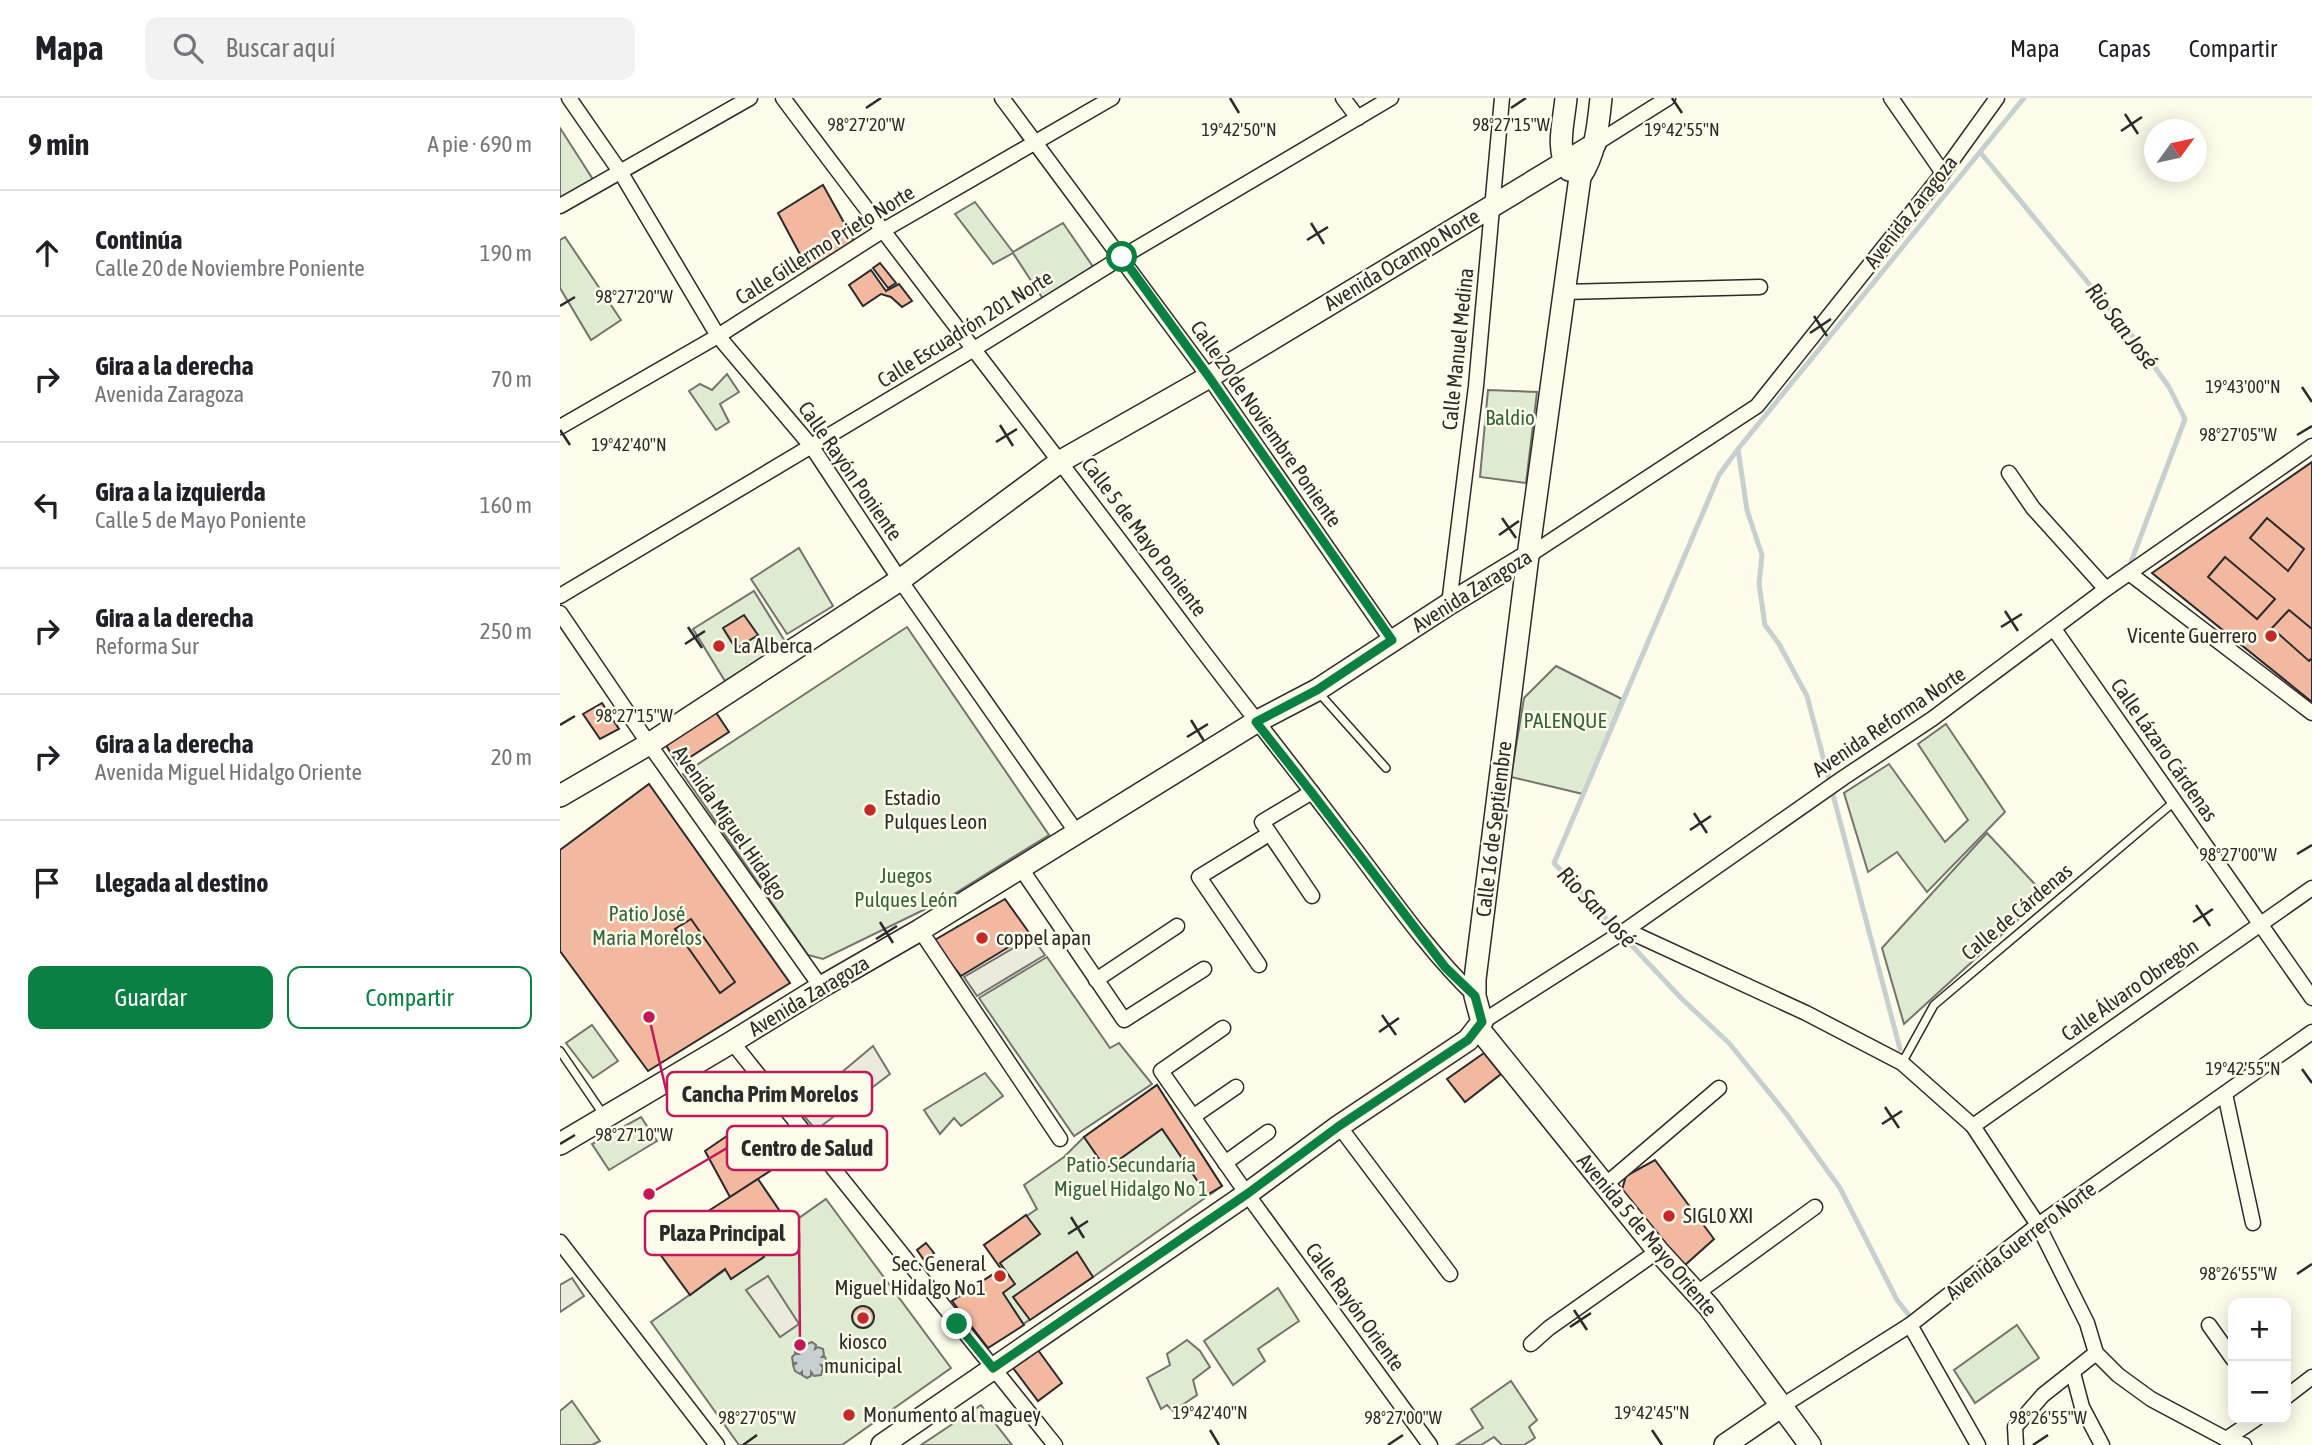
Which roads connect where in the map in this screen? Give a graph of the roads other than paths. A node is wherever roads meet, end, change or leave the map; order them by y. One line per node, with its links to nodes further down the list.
1 (569, 98): 18 (street, Calle Rayón Poniente)
2 (750, 98): 18 (street)
3 (783, 98): 23 (street, Calle 5 de Mayo Poniente)
4 (1002, 98): 15 (street, Calle 20 de Noviembre Poniente)
5 (1112, 98): 15 (street, Calle Gillermo Prieto Norte)
6 (1343, 98): 14 (street)
7 (1391, 98): 14 (street, Calle Escuadrón 201 Norte)
8 (1502, 98): 21 (street, Calle Manuel Medina)
9 (1566, 98): 17 (main road)
10 (1601, 98): 16 (main road, Calle 16 de Septiembre)
11 (1668, 98): 16 (street)
12 (1891, 98): 19 (street)
13 (1997, 98): 19 (street, Avenida Zaragoza)
14 (1358, 118): 24 (street, Calle Escuadrón 201 Norte)
15 (1036, 143): 23 (street, Calle Gillermo Prieto Norte); 24 (street, Calle 20 de Noviembre Poniente)
16 (1595, 144): 17 (main road, Avenida Ocampo Norte); 20 (main road, Calle 16 de Septiembre)
17 (1563, 162): 20 (main road); 21 (main road, Avenida Ocampo Norte)
18 (621, 173): 22 (street); 27 (street, Calle Rayón Poniente)
19 (1943, 173): 35 (street, Avenida Zaragoza)
20 (1580, 177): 26 (main road, Calle 16 de Septiembre)
21 (1493, 204): 29 (main road, Avenida Ocampo Norte); 40 (street, Calle Manuel Medina)
22 (560, 206)
23 (883, 231): 27 (street, Calle Gillermo Prieto Norte); 28 (street, Calle 5 de Mayo Poniente)
24 (1122, 257): 28 (street, Calle Escuadrón 201 Norte); 29 (street, Calle 20 de Noviembre Poniente)
25 (1760, 287): 26 (street)
26 (1564, 292): 35 (main road, Calle 16 de Septiembre)
27 (718, 336): 30 (street, Calle Gillermo Prieto Norte); 32 (street, Calle Rayón Poniente)
28 (974, 349): 32 (street, Calle Escuadrón 201 Norte); 33 (street, Calle 5 de Mayo Poniente)
29 (1209, 377): 33 (main road); 43 (street, Calle 20 de Noviembre Poniente)
30 (560, 427)
31 (2312, 446): 36 (street, Avenida Reforma Norte)
32 (812, 447): 37 (street, Calle Rayón Poniente); 39 (street, Calle Escuadrón 201 Norte)
33 (1061, 461): 37 (main road); 46 (street, Calle 5 de Mayo Poniente)
34 (2009, 473): 38 (street)
35 (1528, 556): 40 (main road, Avenida Zaragoza); 65 (main road, Calle 16 de Septiembre)
36 (2129, 573): 38 (street, Avenida Reforma Norte); 45 (street)
37 (900, 580): 47 (main road); 52 (street, Calle Rayón Poniente)
38 (2106, 589): 42 (street, Avenida Reforma Norte)
39 (560, 596)
40 (1449, 604): 43 (main road, Avenida Zaragoza)
41 (560, 612): 47 (street, Avenida Miguel Hidalgo)
42 (2054, 629): 51 (street, Calle Lázaro Cárdenas); 60 (street, Avenida Reforma Norte)
43 (1392, 640): 44 (main road, Avenida Zaragoza)
44 (1317, 690): 46 (main road, Avenida Zaragoza); 48 (lane)
45 (2312, 713)
46 (1256, 722): 49 (street, Calle 5 de Mayo Poniente); 52 (main road, Avenida Zaragoza)
47 (649, 744): 50 (main road); 64 (street, Avenida Miguel Hidalgo)
48 (1386, 768)
49 (1312, 793): 53 (street); 65 (street, Calle 5 de Mayo Poniente)
50 (560, 796)
51 (2174, 802): 57 (street, Calle Lázaro Cárdenas); 72 (lane, Calle de Cárdenas)
52 (1077, 833): 54 (main road, Avenida Zaragoza)
53 (1269, 834): 56 (street); 61 (street)
54 (1020, 867): 59 (main road, Avenida Zaragoza); 63 (street)
55 (2312, 888): 57 (street, Calle Álvaro Obregón)
56 (1312, 897)
57 (2261, 924): 66 (street, Calle Lázaro Cárdenas); 79 (street, Calle Álvaro Obregón)
58 (1177, 926): 63 (street)
59 (920, 930): 64 (main road, Avenida Zaragoza); 81 (street)
60 (1626, 930): 67 (street, Avenida Reforma Norte); 72 (street)
61 (1259, 965)
62 (1204, 969): 63 (street)
63 (1096, 980)
64 (821, 986): 70 (main road, Avenida Zaragoza)
65 (1475, 996): 67 (main road, Calle 16 de Septiembre)
66 (2312, 998)
67 (1480, 1026): 78 (main road); 84 (main road, Avenida 5 de Mayo Oriente)
68 (1223, 1028): 76 (street, Calle Rayón Oriente)
69 (2312, 1032): 75 (street, Avenida Guerrero Norte)
70 (732, 1042): 77 (main road, Avenida Zaragoza); 98 (street)
71 (560, 1051): 77 (lane)
72 (1902, 1063): 79 (street)
73 (1236, 1087): 76 (street)
74 (1719, 1088): 84 (street)
75 (2225, 1094): 87 (street); 88 (street, Avenida Guerrero Norte)
76 (1194, 1116): 83 (street, Calle Rayón Oriente)
77 (605, 1117): 82 (main road, Avenida Zaragoza)
78 (1339, 1126): 85 (main road); 91 (street)
79 (1973, 1126): 88 (street)
80 (1268, 1132): 83 (street)
81 (1060, 1139)
82 (560, 1144)
83 (1225, 1163): 85 (street, Calle Rayón Oriente)
84 (1605, 1185): 90 (main road, Avenida 5 de Mayo Oriente)
85 (1247, 1194): 98 (main road); 108 (street, Calle Rayón Oriente)
86 (1815, 1207): 92 (street)
87 (2253, 1223)
88 (2038, 1225): 93 (street, Avenida Guerrero Norte); 97 (street)
89 (560, 1242): 105 (street)
90 (1658, 1251): 92 (main road, Avenida 5 de Mayo Oriente); 95 (street)
91 (1450, 1274)
92 (1697, 1293): 102 (main road, Avenida 5 de Mayo Oriente)
93 (1910, 1325): 102 (street, Avenida Guerrero Norte); 111 (street)
94 (2209, 1325): 96 (street)
95 (1531, 1344)
96 (2228, 1352)
97 (2096, 1353): 99 (street); 104 (street)
98 (993, 1368): 106 (main road); 107 (street)
99 (2073, 1373): 112 (street); 113 (street)
100 (2312, 1377): 101 (street)
101 (2291, 1393)
102 (1782, 1406): 109 (main road, Avenida Guerrero Norte); 110 (main road, Avenida 5 de Mayo Oriente)
103 (2248, 1424): 104 (street)
104 (2226, 1439): 114 (street)
105 (717, 1445)
106 (882, 1445)
107 (1055, 1445)
108 (1430, 1445)
109 (1726, 1445)
110 (1810, 1445)
111 (1978, 1445)
112 (2016, 1445)
113 (2102, 1445)
114 (2244, 1445)

